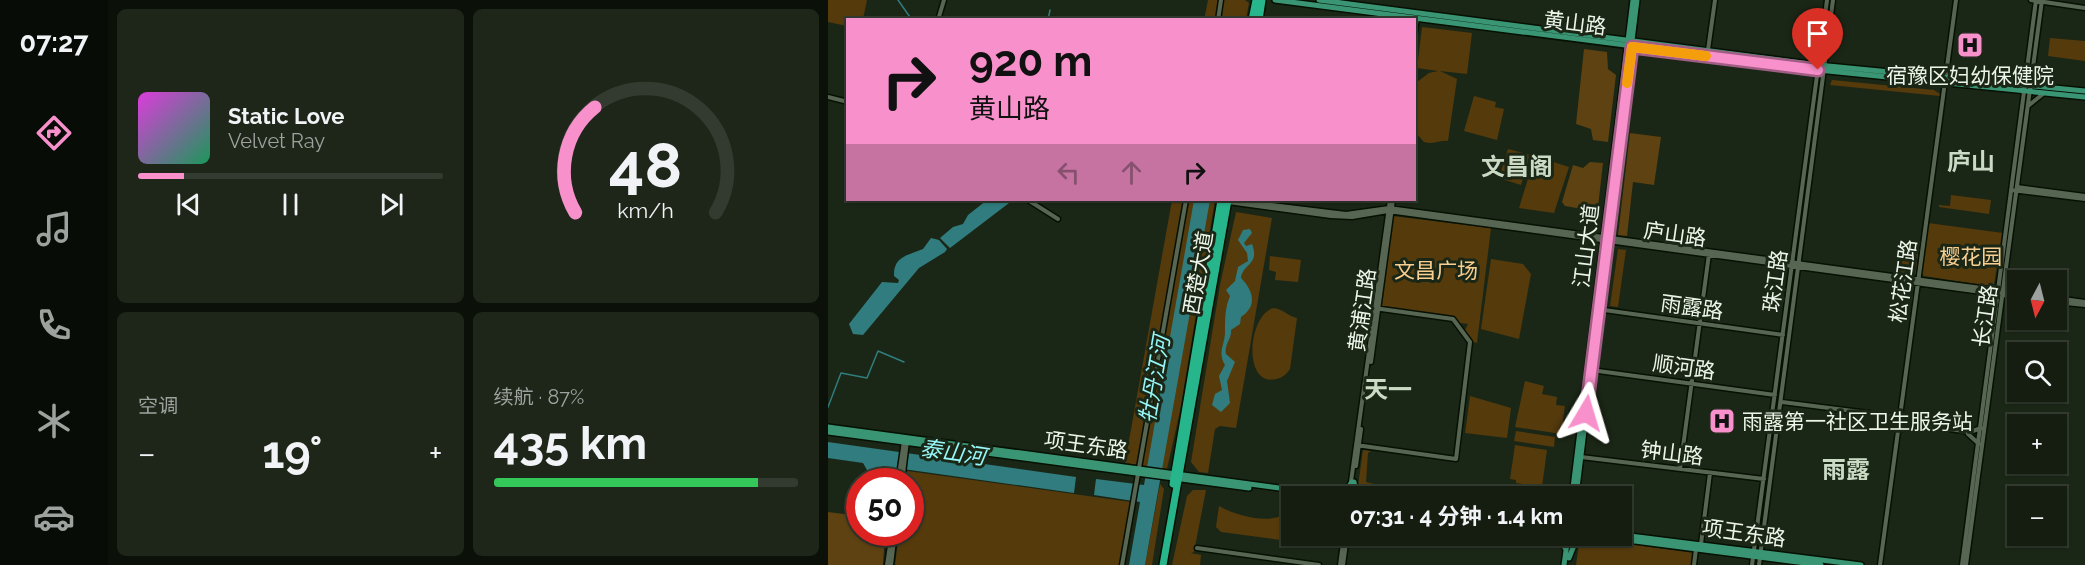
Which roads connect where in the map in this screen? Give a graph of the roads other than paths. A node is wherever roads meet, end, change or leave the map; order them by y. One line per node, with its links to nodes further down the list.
1 (944, 0): 18 (street)
2 (1221, 0): 19 (street)
3 (1256, 0): 20 (highway)
4 (1262, 0): 21 (highway)
5 (1275, 0): 17 (main road, 黄山路)
6 (1319, 0): 17 (main road, 黄山路)
7 (1633, 0): 22 (main road, 江山大道)
8 (1638, 0): 22 (main road, 江山大道)
9 (1715, 0): 23 (street)
10 (1827, 0): 26 (street, 珠江路)
11 (1833, 0): 26 (street, 珠江路)
12 (1955, 0): 27 (street, 松花江路)
13 (2031, 0): 14 (street)
14 (2036, 0): 15 (street); 25 (street, 长江路)
15 (2042, 0): 16 (street); 24 (street, 长江路)
16 (2085, 7)
17 (1415, 17): 22 (main road, 黄山路)
18 (939, 18)
19 (1218, 18)
20 (1252, 18)
21 (1259, 18)
22 (1630, 43): 23 (main road, 黄山路); 26 (main road, 黄山路); 53 (main road, 江山大道)
23 (1708, 50): 26 (main road, 黄山路)
24 (2033, 65): 29 (street, 长江路); 30 (street)
25 (2027, 67): 28 (street); 29 (street, 长江路)
26 (1821, 68): 27 (main road, 黄山路); 38 (street, 珠江路); 39 (street, 珠江路)
27 (1944, 80): 28 (main road, 黄山路); 57 (street, 松花江路)
28 (2008, 86): 29 (main road, 黄山路); 36 (street)
29 (2027, 88): 30 (main road, 黄山路); 32 (main road, 黄山路); 36 (street, 长江路); 37 (street, 长江路)
30 (2055, 88): 31 (main road, 黄山路)
31 (2085, 91)
32 (2048, 93): 34 (main road, 黄山路); 37 (street)
33 (828, 97): 35 (street)
34 (2085, 97)
35 (846, 102)
36 (2022, 104): 42 (street, 长江路)
37 (2028, 106): 42 (street, 长江路)
38 (1810, 129): 39 (street); 40 (street, 珠江路)
39 (1817, 130): 41 (street, 珠江路)
40 (1806, 162): 41 (street); 51 (street, 珠江路)
41 (1812, 163): 52 (street, 珠江路)
42 (2014, 188): 43 (street); 58 (street, 长江路); 59 (street, 长江路)
43 (2085, 198)
44 (1030, 201): 50 (street)
45 (1186, 201): 81 (street)
46 (1226, 201): 83 (highway, 西楚大道)
47 (1233, 201): 49 (street, 庐山路)
48 (1391, 201): 49 (street, 黄浦江路)
49 (1390, 210): 53 (street, 庐山路); 63 (street, 黄浦江路)
50 (1058, 219)
51 (1797, 235): 52 (street); 55 (street, 珠江路)
52 (1803, 236): 56 (street, 珠江路)
53 (1606, 238): 54 (street, 庐山路); 55 (street, 庐山路); 64 (main road, 江山大道)
54 (1709, 254): 55 (street, 庐山路); 65 (street)
55 (1793, 264): 56 (street, 庐山路); 66 (street, 珠江路)
56 (1799, 265): 57 (street, 庐山路); 70 (street, 珠江路)
57 (1917, 281): 58 (street, 庐山路); 71 (street, 松花江路)
58 (1998, 292): 59 (street, 庐山路); 72 (street, 长江路)
59 (2004, 293): 60 (street, 庐山路); 116 (street, 长江路)
60 (2007, 293)
61 (2067, 301): 62 (street)
62 (2085, 303)
63 (1376, 308): 77 (street, 黄浦江路); 77 (street)
64 (1598, 309): 65 (street, 雨露路); 67 (main road, 江山大道)
65 (1699, 323): 66 (street, 雨露路); 68 (street)
66 (1783, 334): 69 (street, 珠江路)
67 (1590, 370): 68 (street, 顺河路); 78 (main road, 江山大道)
68 (1691, 384): 69 (street, 顺河路); 80 (street)
69 (1775, 395): 84 (street, 珠江路)
70 (1782, 402): 71 (street); 102 (street, 珠江路)
71 (1899, 417): 72 (street); 74 (street, 松花江路); 115 (street, 松花江路)
72 (1981, 428): 76 (street, 长江路)
73 (828, 429): 75 (main road, 项王东路)
74 (1898, 431): 76 (street); 115 (street, 松花江路)
75 (906, 440): 79 (street); 81 (main road, 项王东路)
76 (1979, 444): 116 (street, 长江路)
77 (1358, 445): 85 (street, 黄浦江路)
78 (1579, 457): 80 (street, 钟山路); 89 (main road, 江山大道)
79 (902, 468)
80 (1680, 469): 82 (street, 钟山路)
81 (1141, 472): 83 (main road, 项王东路); 105 (street)
82 (1710, 473): 84 (street, 钟山路); 94 (street)
83 (1173, 477): 90 (main road, 项王东路); 91 (main road, 项王东路); 106 (highway, 西楚大道)
84 (1764, 479): 102 (street, 珠江路)
85 (1353, 482): 86 (main road); 87 (street, 黄浦江路); 88 (main road)
86 (1350, 486)
87 (1352, 486)
88 (1354, 486)
89 (1575, 486)
90 (1281, 490)
91 (1281, 492)
92 (1632, 536): 94 (main road, 项王东路)
93 (1632, 541): 101 (main road, 项王东路)
94 (1701, 544): 102 (main road, 项王东路)
95 (892, 546): 104 (street)
96 (1344, 546): 108 (street)
97 (1565, 546): 103 (main road)
98 (1569, 546): 103 (main road)
99 (1572, 546): 103 (main road)
100 (1197, 548): 107 (street)
101 (1696, 549): 102 (main road, 项王东路); 110 (street)
102 (1757, 554): 111 (street, 珠江路); 112 (street, 珠江路); 113 (main road, 项王东路); 114 (main road, 项王东路)
103 (1567, 558): 109 (main road)
104 (889, 565)
105 (1122, 565)
106 (1161, 565)
107 (1319, 565)
108 (1342, 565)
109 (1566, 565)
110 (1694, 565)
111 (1752, 565)
112 (1759, 565)
113 (1821, 565)
114 (1861, 565)
115 (1879, 565)
116 (1964, 565)

